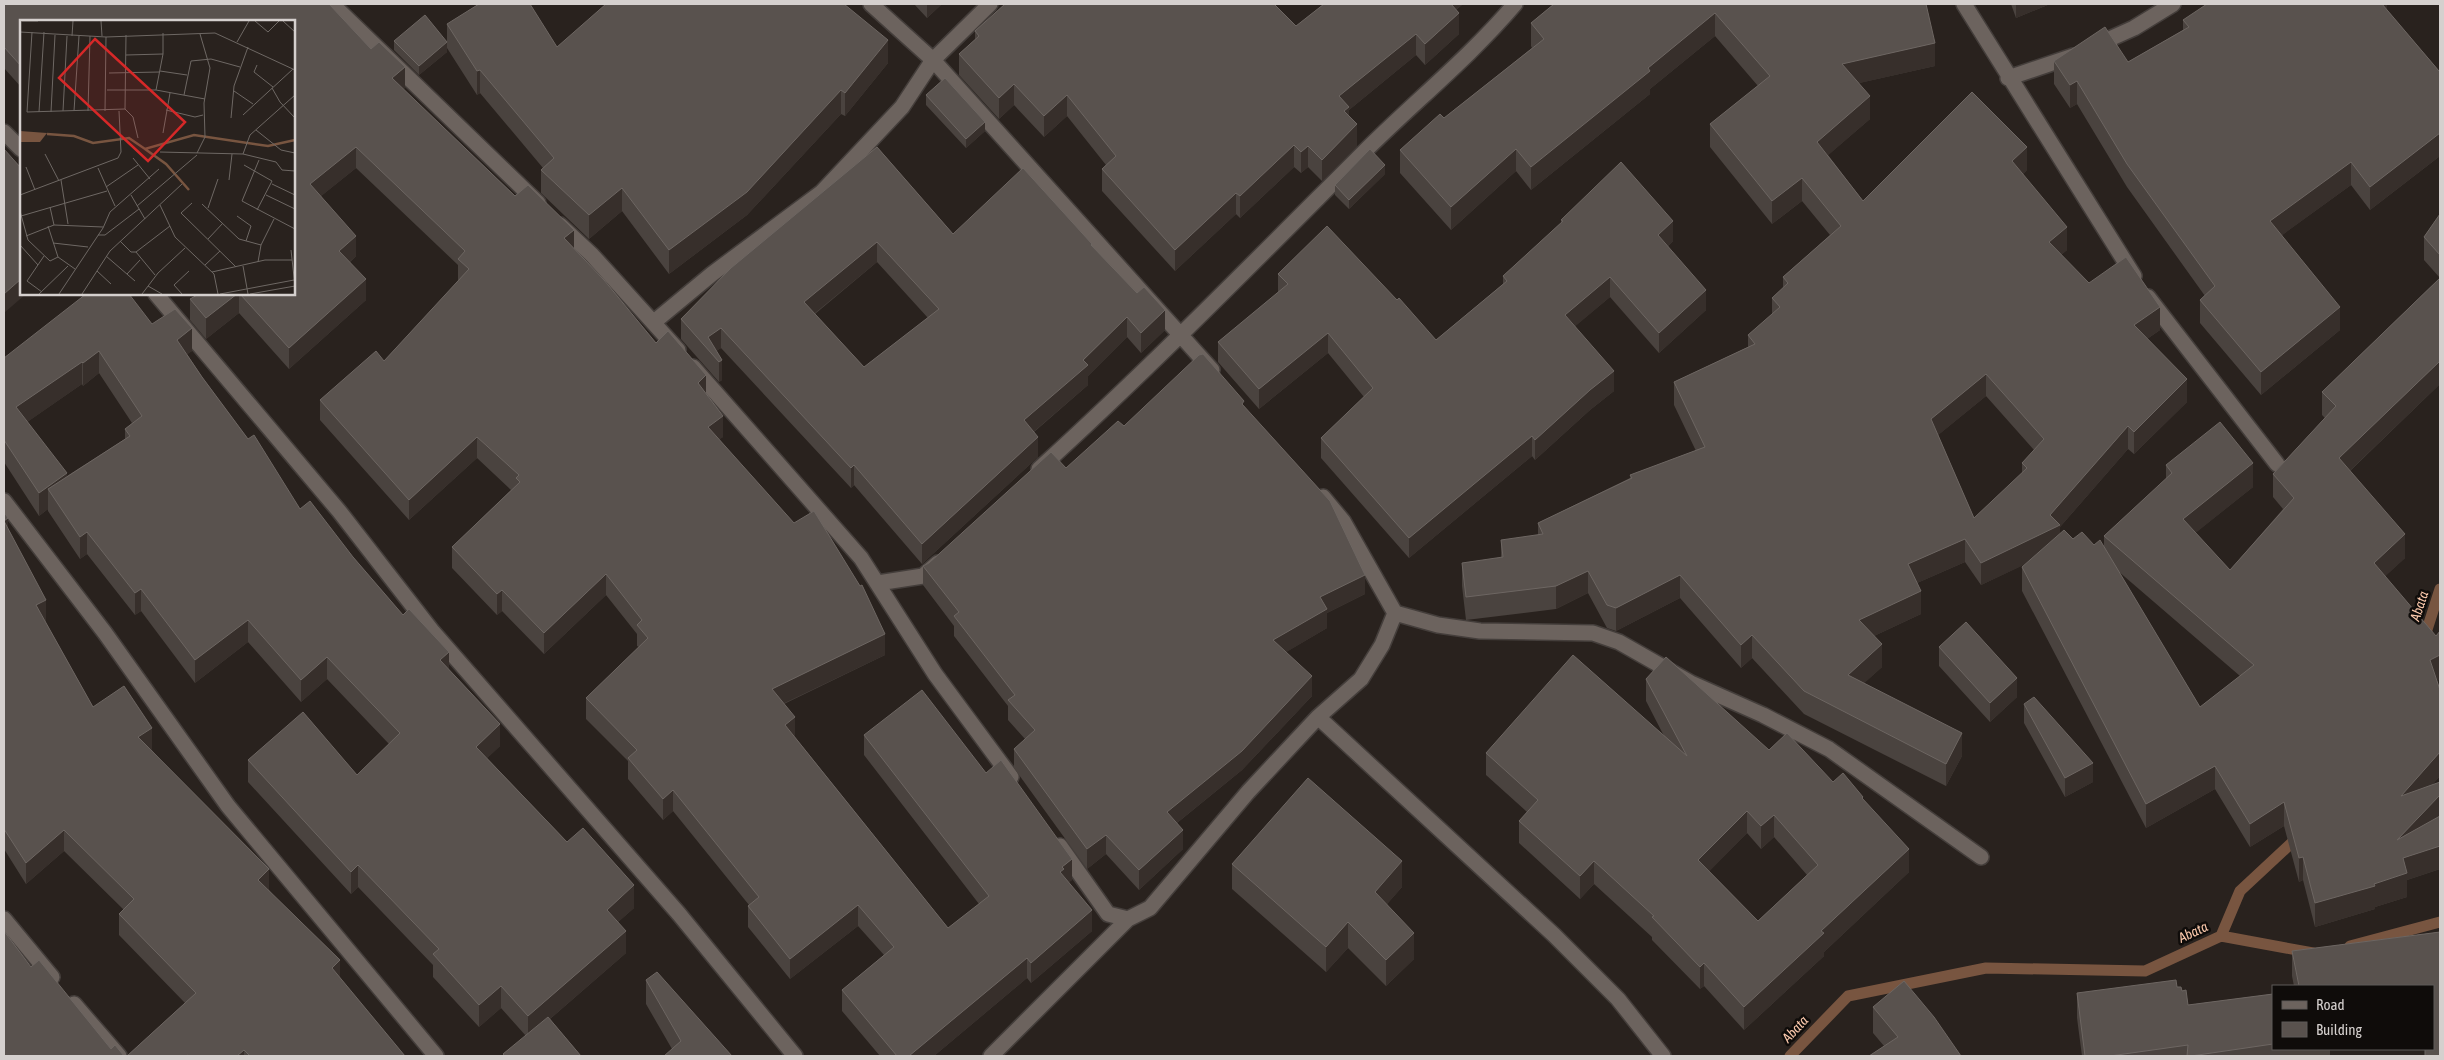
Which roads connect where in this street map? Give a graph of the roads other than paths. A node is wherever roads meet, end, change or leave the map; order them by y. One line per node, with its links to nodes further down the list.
1 (332, 4): 12 (street)
2 (871, 4): 7 (street)
3 (990, 4): 7 (street)
4 (1515, 4): 13 (street)
5 (1964, 4): 8 (street)
6 (2174, 4): 8 (street)
7 (933, 60): 12 (street); 13 (street)
8 (2008, 78): 15 (street)
9 (4, 132): 10 (street)
10 (20, 148)
11 (157, 295): 30 (street)
12 (654, 322): 20 (street)
13 (1182, 335): 14 (street); 16 (street)
14 (1220, 380)
15 (2277, 464)
16 (1025, 483)
17 (1311, 484): 21 (street)
18 (4, 501): 29 (street)
19 (952, 550): 20 (street)
20 (878, 583): 23 (street)
21 (1395, 614): 22 (street); 25 (street)
22 (1318, 717): 27 (street); 32 (street)
23 (1022, 793)
24 (1050, 833): 27 (street)
25 (1981, 857)
26 (4, 919): 28 (street)
27 (1128, 919): 31 (street)
28 (119, 1056)
29 (436, 1056)
30 (795, 1056)
31 (991, 1056)
32 (1663, 1056)

